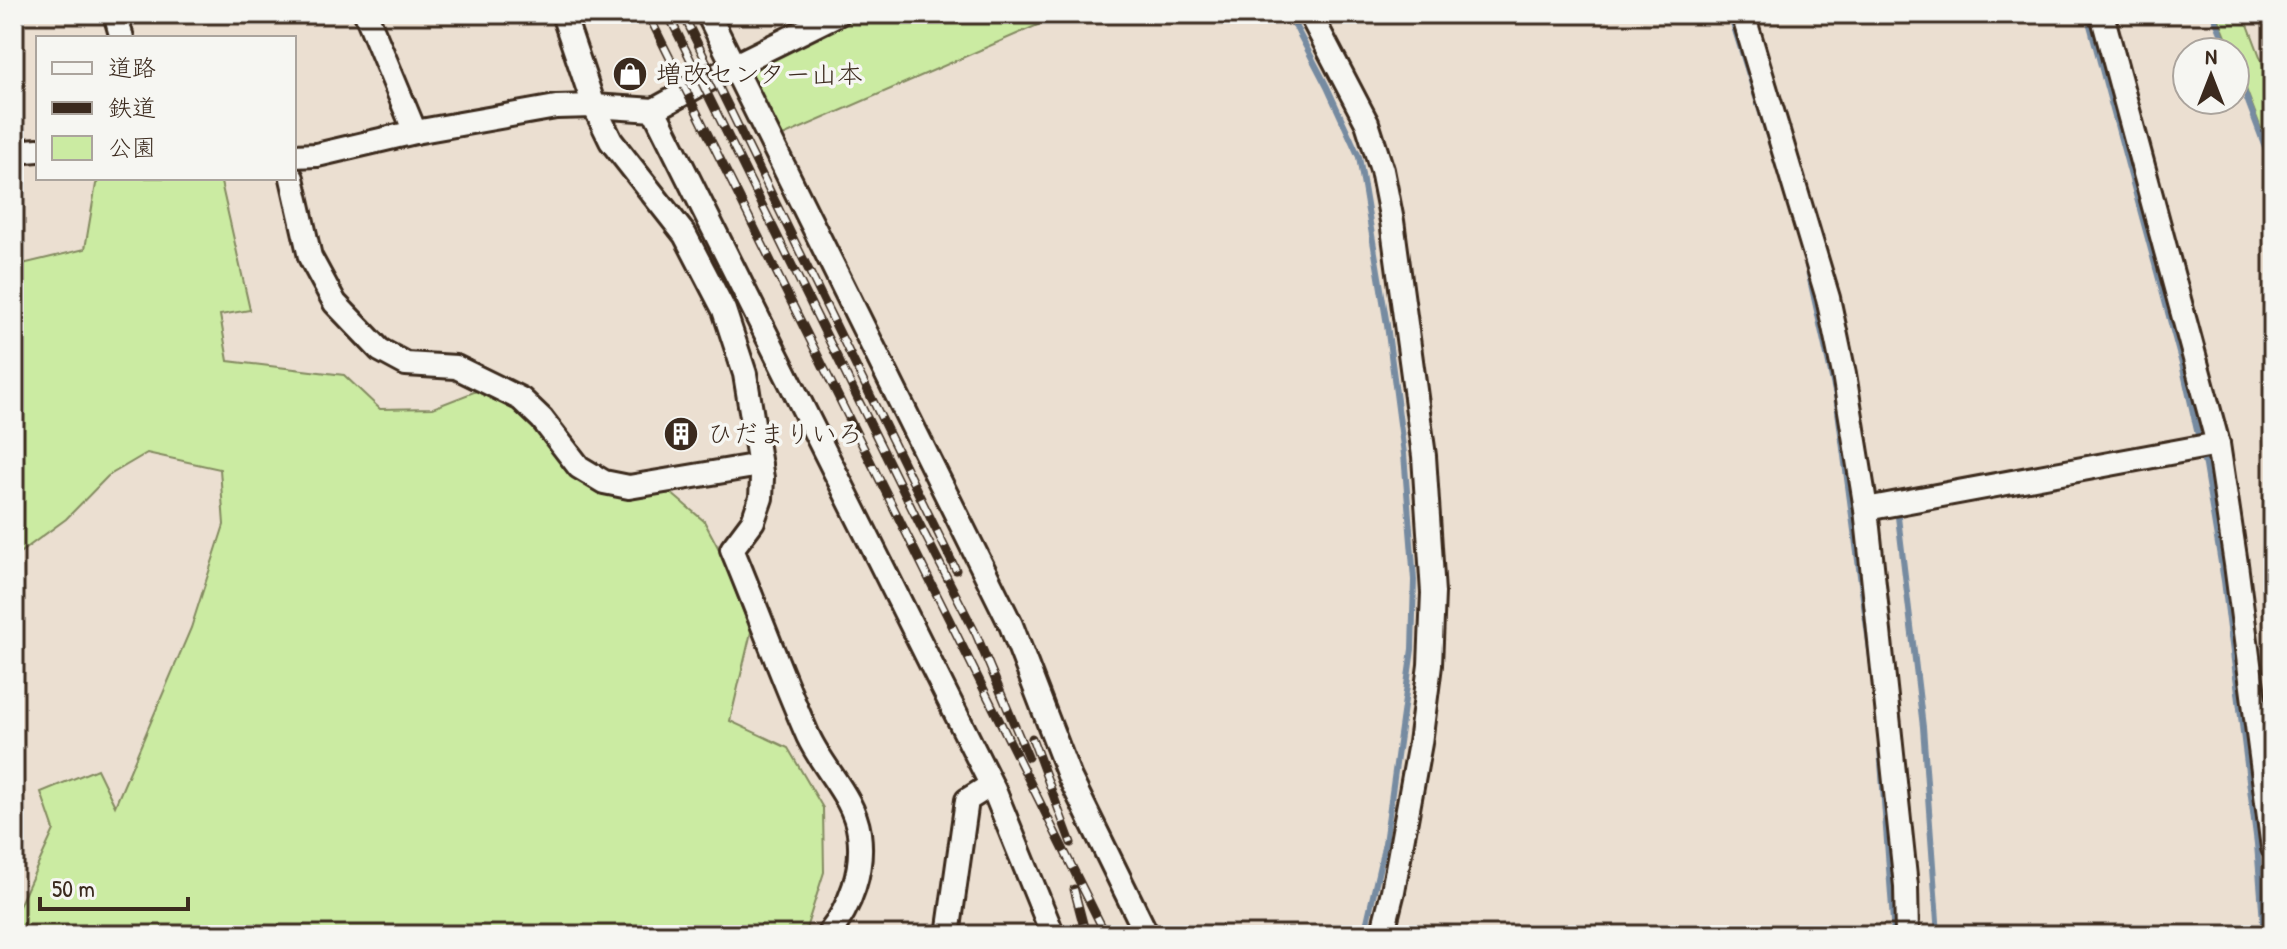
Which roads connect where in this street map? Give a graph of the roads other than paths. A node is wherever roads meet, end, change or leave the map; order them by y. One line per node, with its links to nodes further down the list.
1 (115, 14): 9 (street)
2 (366, 14): 13 (street)
3 (563, 14): 11 (street)
4 (708, 14): 10 (street)
5 (838, 14): 10 (street)
6 (1310, 14): 27 (street)
7 (1743, 14): 20 (street)
8 (2102, 14): 18 (street)
9 (121, 36)
10 (733, 66): 12 (street); 26 (street)
11 (594, 106): 12 (street); 13 (street); 19 (street)
12 (654, 110): 21 (street)
13 (415, 132): 16 (street)
14 (36, 150): 15 (street)
15 (14, 152)
16 (296, 156)
17 (292, 180): 19 (street)
18 (2206, 446): 20 (street); 22 (street)
19 (760, 465): 23 (street)
20 (1866, 509): 28 (street)
21 (991, 785): 24 (street); 25 (street)
22 (2273, 848)
23 (828, 935)
24 (948, 935)
25 (1053, 935)
26 (1147, 935)
27 (1382, 935)
28 (1907, 935)

